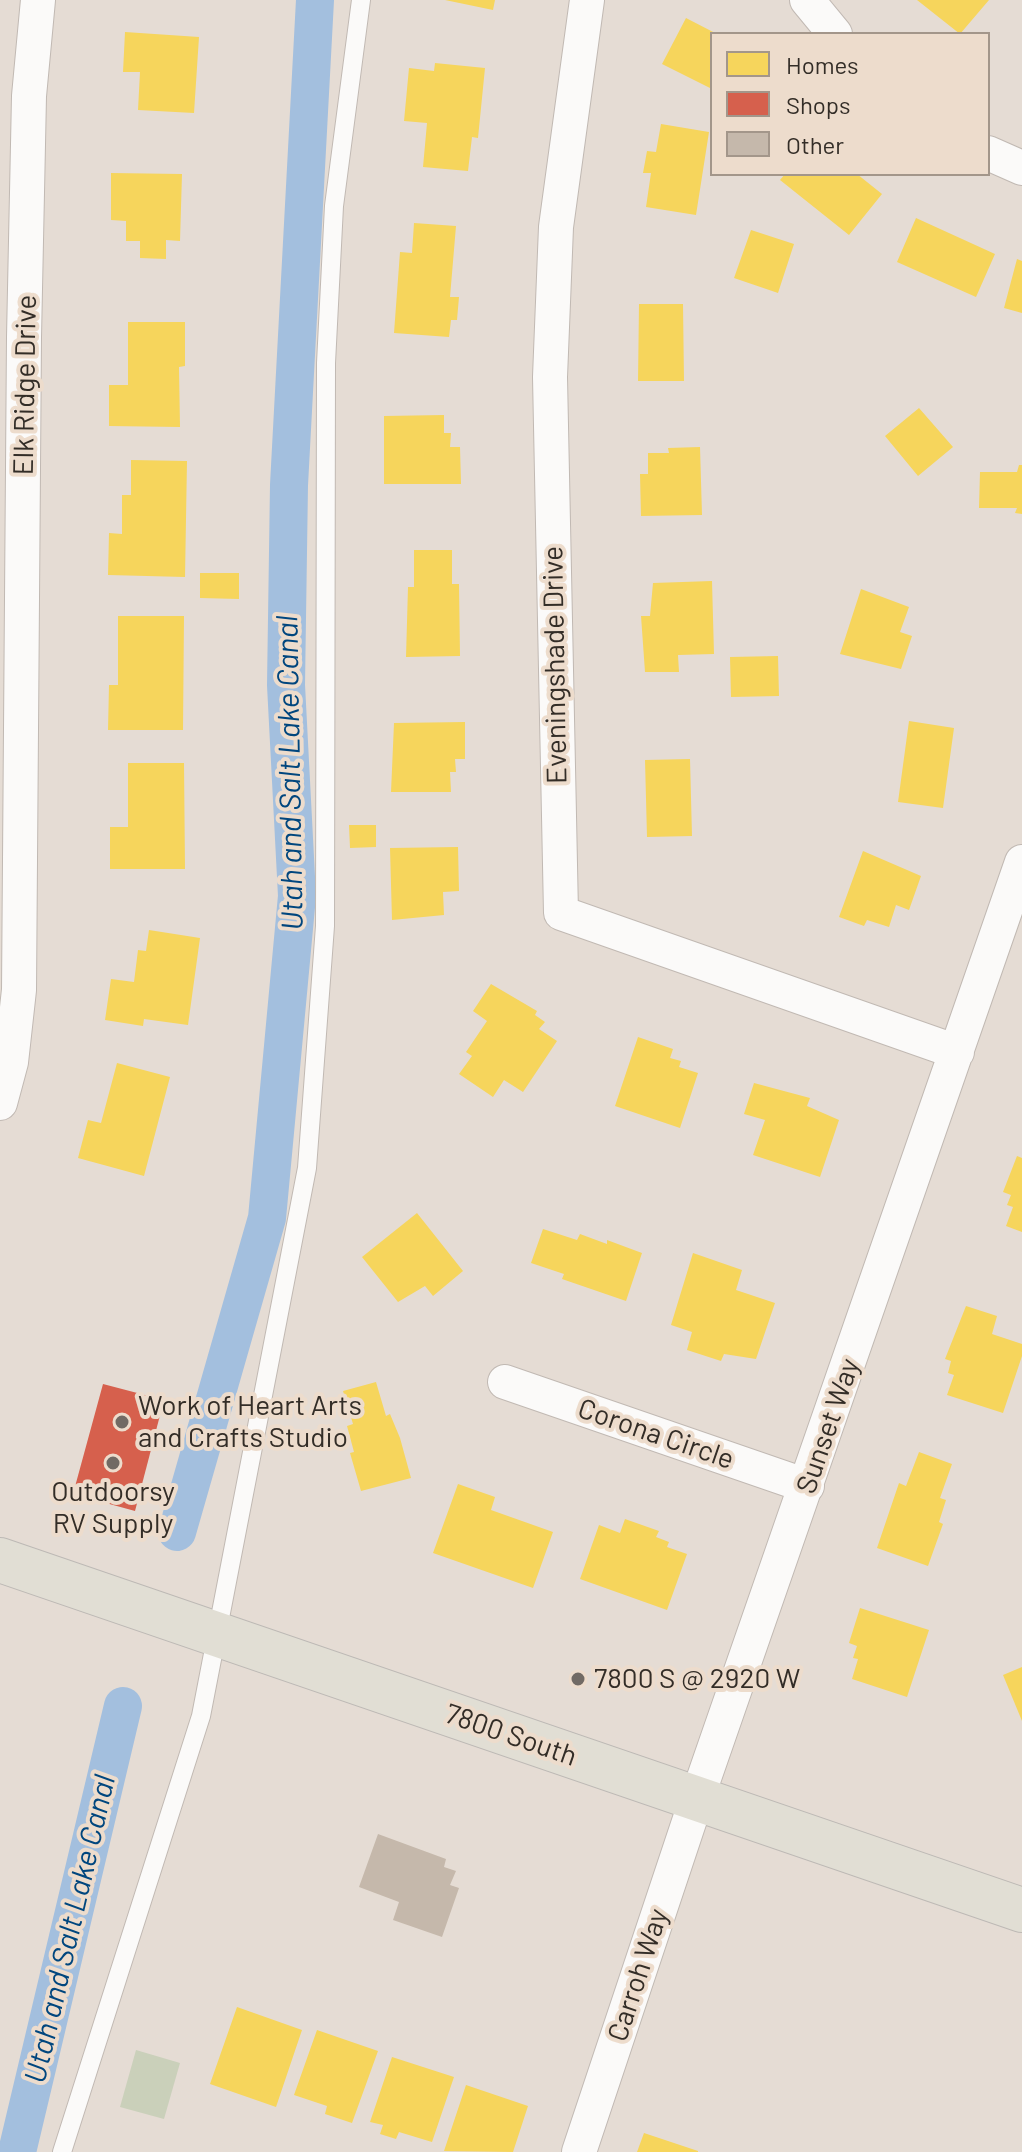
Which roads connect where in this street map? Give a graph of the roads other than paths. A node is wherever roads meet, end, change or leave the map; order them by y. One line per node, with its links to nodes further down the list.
1 (38, 0): 8 (street, Elk Ridge Drive)
2 (361, 0): 16 (lane)
3 (587, 0): 11 (street, Eveningshade Drive)
4 (807, 0): 5 (street)
5 (833, 32)
6 (990, 154): 7 (street)
7 (1022, 168)
8 (12, 336): 9 (street, Elk Ridge Drive)
9 (11, 817): 12 (street, Elk Ridge Drive)
10 (1022, 862): 11 (street, Sunset Way)
11 (957, 1052): 14 (street, Sunset Way)
12 (0, 1103)
13 (505, 1382): 14 (street, Corona Circle)
14 (807, 1486): 17 (street, Sunset Way)
15 (0, 1560): 16 (main road, 7800 South)
16 (216, 1634): 17 (main road, 7800 South); 19 (lane)
17 (697, 1798): 18 (main road, 7800 South); 20 (street, Carroh Way)
18 (1022, 1910)
19 (62, 2152)
20 (579, 2152)

